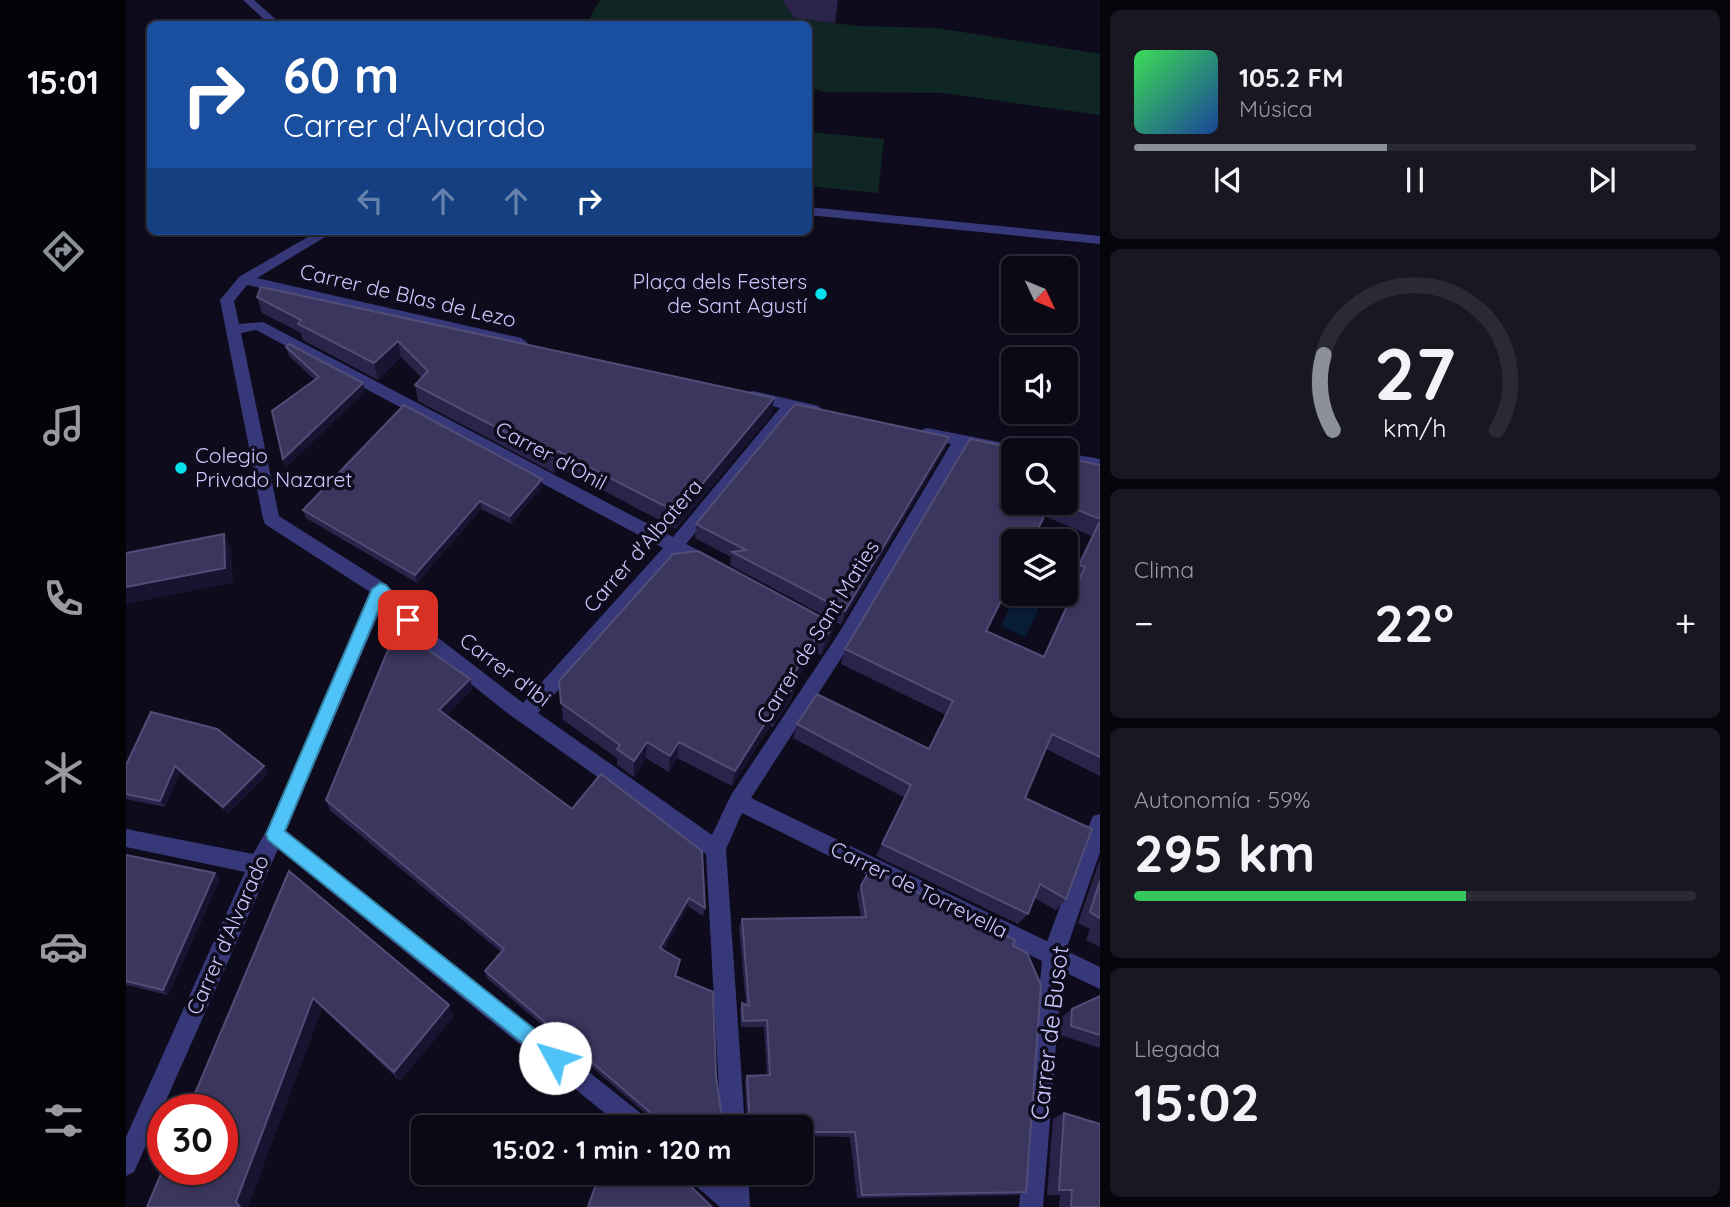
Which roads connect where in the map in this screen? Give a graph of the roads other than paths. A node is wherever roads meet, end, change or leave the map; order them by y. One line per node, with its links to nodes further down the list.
1 (248, 0): 2 (street)
2 (272, 21)
3 (812, 211): 5 (street)
4 (321, 235): 6 (street)
5 (1100, 240)
6 (244, 280): 7 (street, Carrer d'Ibi); 8 (street, Carrer de Blas de Lezo)
7 (234, 330): 17 (street, Carrer d'Onil); 19 (street, Carrer d'Ibi)
8 (538, 347)
9 (738, 393): 10 (street)
10 (791, 405): 11 (street); 17 (street, Carrer d'Albatera)
11 (830, 413)
12 (909, 430): 13 (street)
13 (961, 441): 14 (street); 21 (street, Carrer de Sant Maties)
14 (1001, 448)
15 (1078, 461): 16 (street)
16 (1100, 465)
17 (676, 545): 18 (street, Carrer d'Onil); 20 (street, Carrer d'Albatera)
18 (724, 572)
19 (380, 589): 20 (street, Carrer d'Ibi); 23 (street, Carrer d'Alvarado)
20 (525, 715): 25 (street, Carrer d'Ibi)
21 (738, 801): 25 (street, Carrer de Sant Maties); 27 (street, Carrer de Torrevella)
22 (1100, 823): 27 (street, Carrer de Busot)
23 (275, 834): 26 (street, Carrer d'Alvarado); 29 (street)
24 (126, 838): 26 (street)
25 (716, 849): 30 (street)
26 (258, 864): 31 (street, Carrer d'Alvarado)
27 (1053, 956): 28 (street, Carrer de Torrevella); 35 (street, Carrer de Busot)
28 (1100, 978)
29 (625, 1115)
30 (732, 1115)
31 (126, 1164)
32 (713, 1185): 34 (street)
33 (737, 1185): 34 (street)
34 (738, 1206)
35 (1031, 1207)

